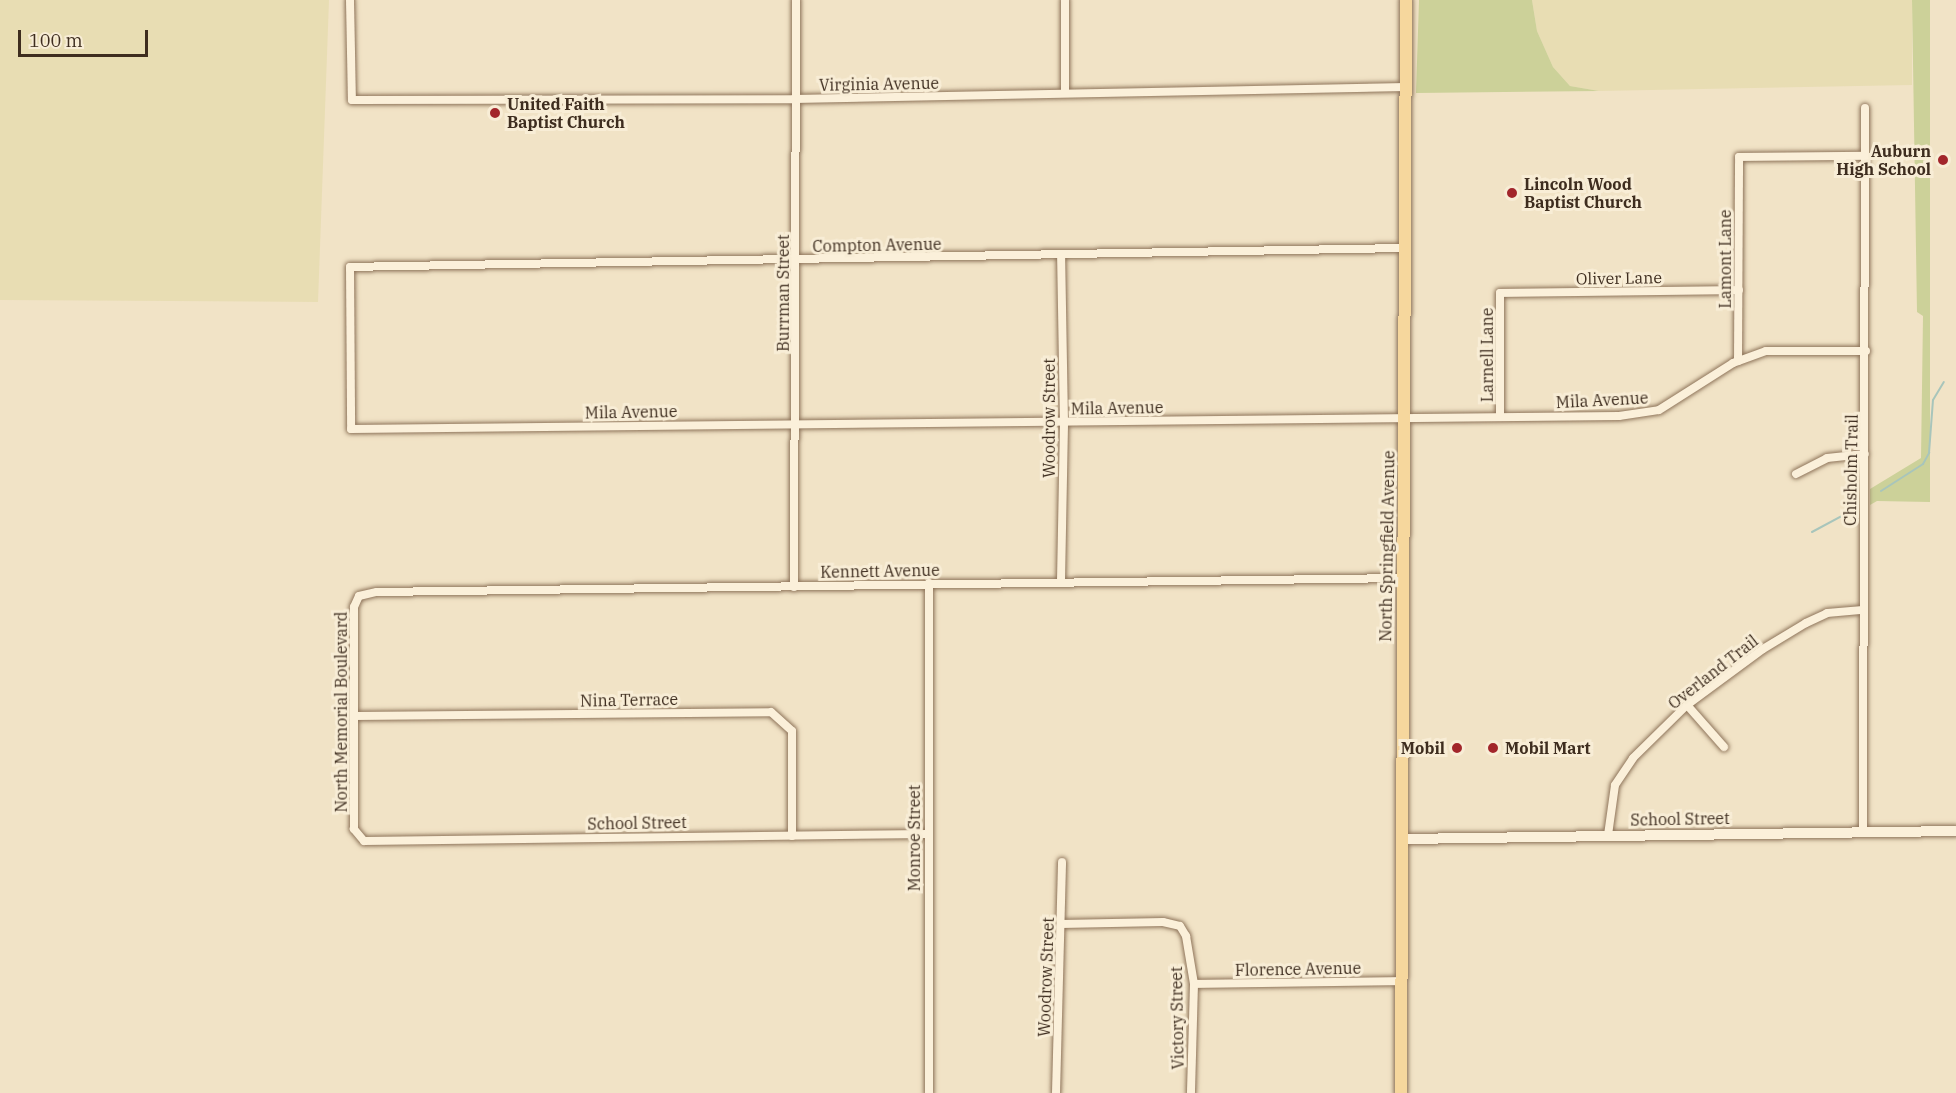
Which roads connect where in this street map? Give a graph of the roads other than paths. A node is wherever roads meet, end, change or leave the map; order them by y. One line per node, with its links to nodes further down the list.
1 (351, 0): 7 (street, Virginia Avenue)
2 (796, 0): 7 (street, Burrman Street)
3 (1065, 0): 6 (street)
4 (1406, 0): 5 (main road, North Springfield Avenue)
5 (1406, 87): 6 (street, Virginia Avenue); 10 (main road, North Springfield Avenue)
6 (1065, 93): 7 (street, Virginia Avenue)
7 (794, 99): 12 (street, Burrman Street)
8 (1865, 108): 9 (street, Chisholm Trail)
9 (1865, 156): 13 (street, Lamont Lane); 15 (street, Chisholm Trail)
10 (1403, 248): 11 (street, Compton Avenue); 17 (main road, North Springfield Avenue)
11 (1061, 256): 12 (street, Compton Avenue); 19 (street, Woodrow Street)
12 (797, 259): 20 (street, Burrman Street); 21 (street, Compton Avenue)
13 (1739, 290): 14 (street, Oliver Lane); 16 (street, Lamont Lane)
14 (1500, 292): 18 (street, Larnell Lane)
15 (1866, 351): 16 (street, Mila Avenue); 22 (street, Chisholm Trail)
16 (1738, 361): 18 (street, Mila Avenue)
17 (1405, 417): 18 (street, Mila Avenue); 19 (street, Mila Avenue); 24 (main road, North Springfield Avenue)
18 (1500, 417)
19 (1064, 422): 20 (street, Mila Avenue); 25 (street, Woodrow Street)
20 (794, 423): 21 (street, Mila Avenue); 27 (street, Burrman Street)
21 (351, 429)
22 (1865, 454): 23 (street); 29 (street, Chisholm Trail)
23 (1796, 474)
24 (1402, 579): 25 (street, Kennett Avenue); 39 (main road, North Springfield Avenue)
25 (1061, 581): 26 (street, Kennett Avenue)
26 (929, 583): 27 (street, Kennett Avenue); 36 (street, Monroe Street)
27 (794, 587): 28 (street, Kennett Avenue)
28 (359, 596): 31 (street, North Memorial Boulevard)
29 (1863, 610): 30 (street, Overland Trail); 35 (street, Chisholm Trail)
30 (1687, 705): 32 (street); 37 (street, Overland Trail)
31 (354, 716): 33 (street, North Memorial Boulevard); 38 (street, Nina Terrace)
32 (1724, 747)
33 (354, 829): 38 (street, School Street)
34 (1956, 831): 35 (main road, School Street)
35 (1863, 832): 37 (main road, School Street)
36 (927, 834): 38 (street, School Street); 44 (street, Monroe Street)
37 (1608, 835): 39 (main road, School Street)
38 (792, 836)
39 (1404, 839): 42 (main road, North Springfield Avenue)
40 (1062, 862): 41 (street, Woodrow Street)
41 (1061, 924): 43 (street, Victory Street); 45 (street, Woodrow Street)
42 (1402, 981): 43 (street, Florence Avenue); 47 (main road, North Springfield Avenue)
43 (1194, 984): 46 (street, Victory Street)
44 (929, 1093)
45 (1056, 1093)
46 (1191, 1093)
47 (1401, 1093)

